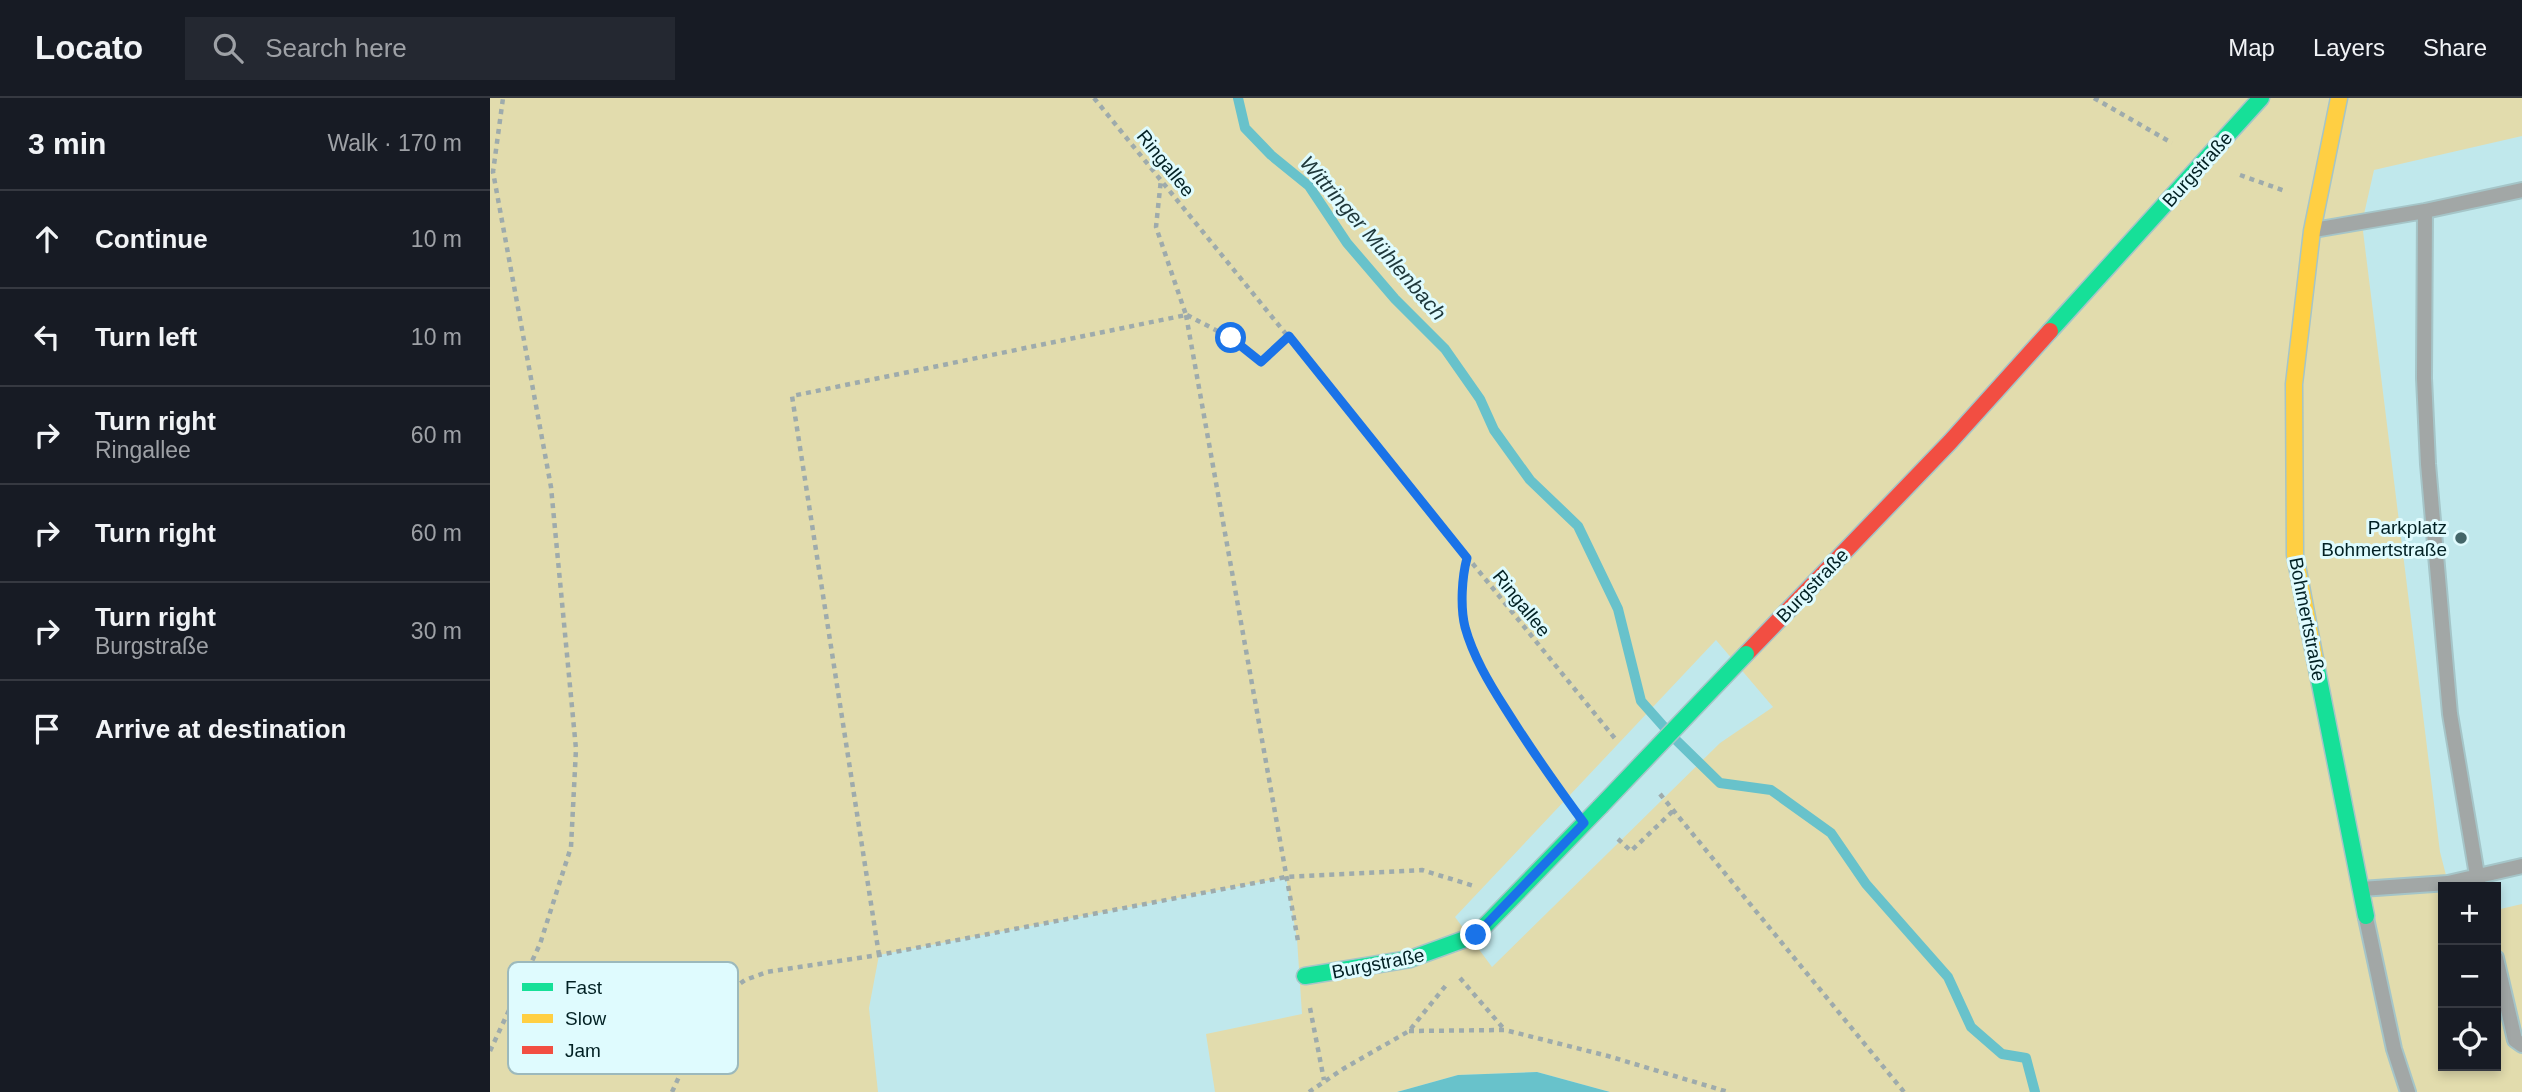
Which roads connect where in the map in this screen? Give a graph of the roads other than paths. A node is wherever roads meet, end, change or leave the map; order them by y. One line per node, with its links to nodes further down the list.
1 (2261, 98): 12 (street, Burgstraße, bridge)
2 (2339, 98): 5 (street, Bohmertstraße)
3 (2522, 190): 4 (lane)
4 (2425, 211): 5 (lane); 7 (lane)
5 (2312, 231): 10 (street, Bohmertstraße)
6 (2522, 866): 8 (lane)
7 (2478, 882)
8 (2481, 882)
9 (2438, 884): 10 (lane)
10 (2360, 889): 11 (street, Bohmertstraße)
11 (2366, 916): 15 (lane, Bohmertstraße)
12 (1305, 976)
13 (2501, 980): 14 (lane)
14 (2522, 1045)
15 (2408, 1092)

